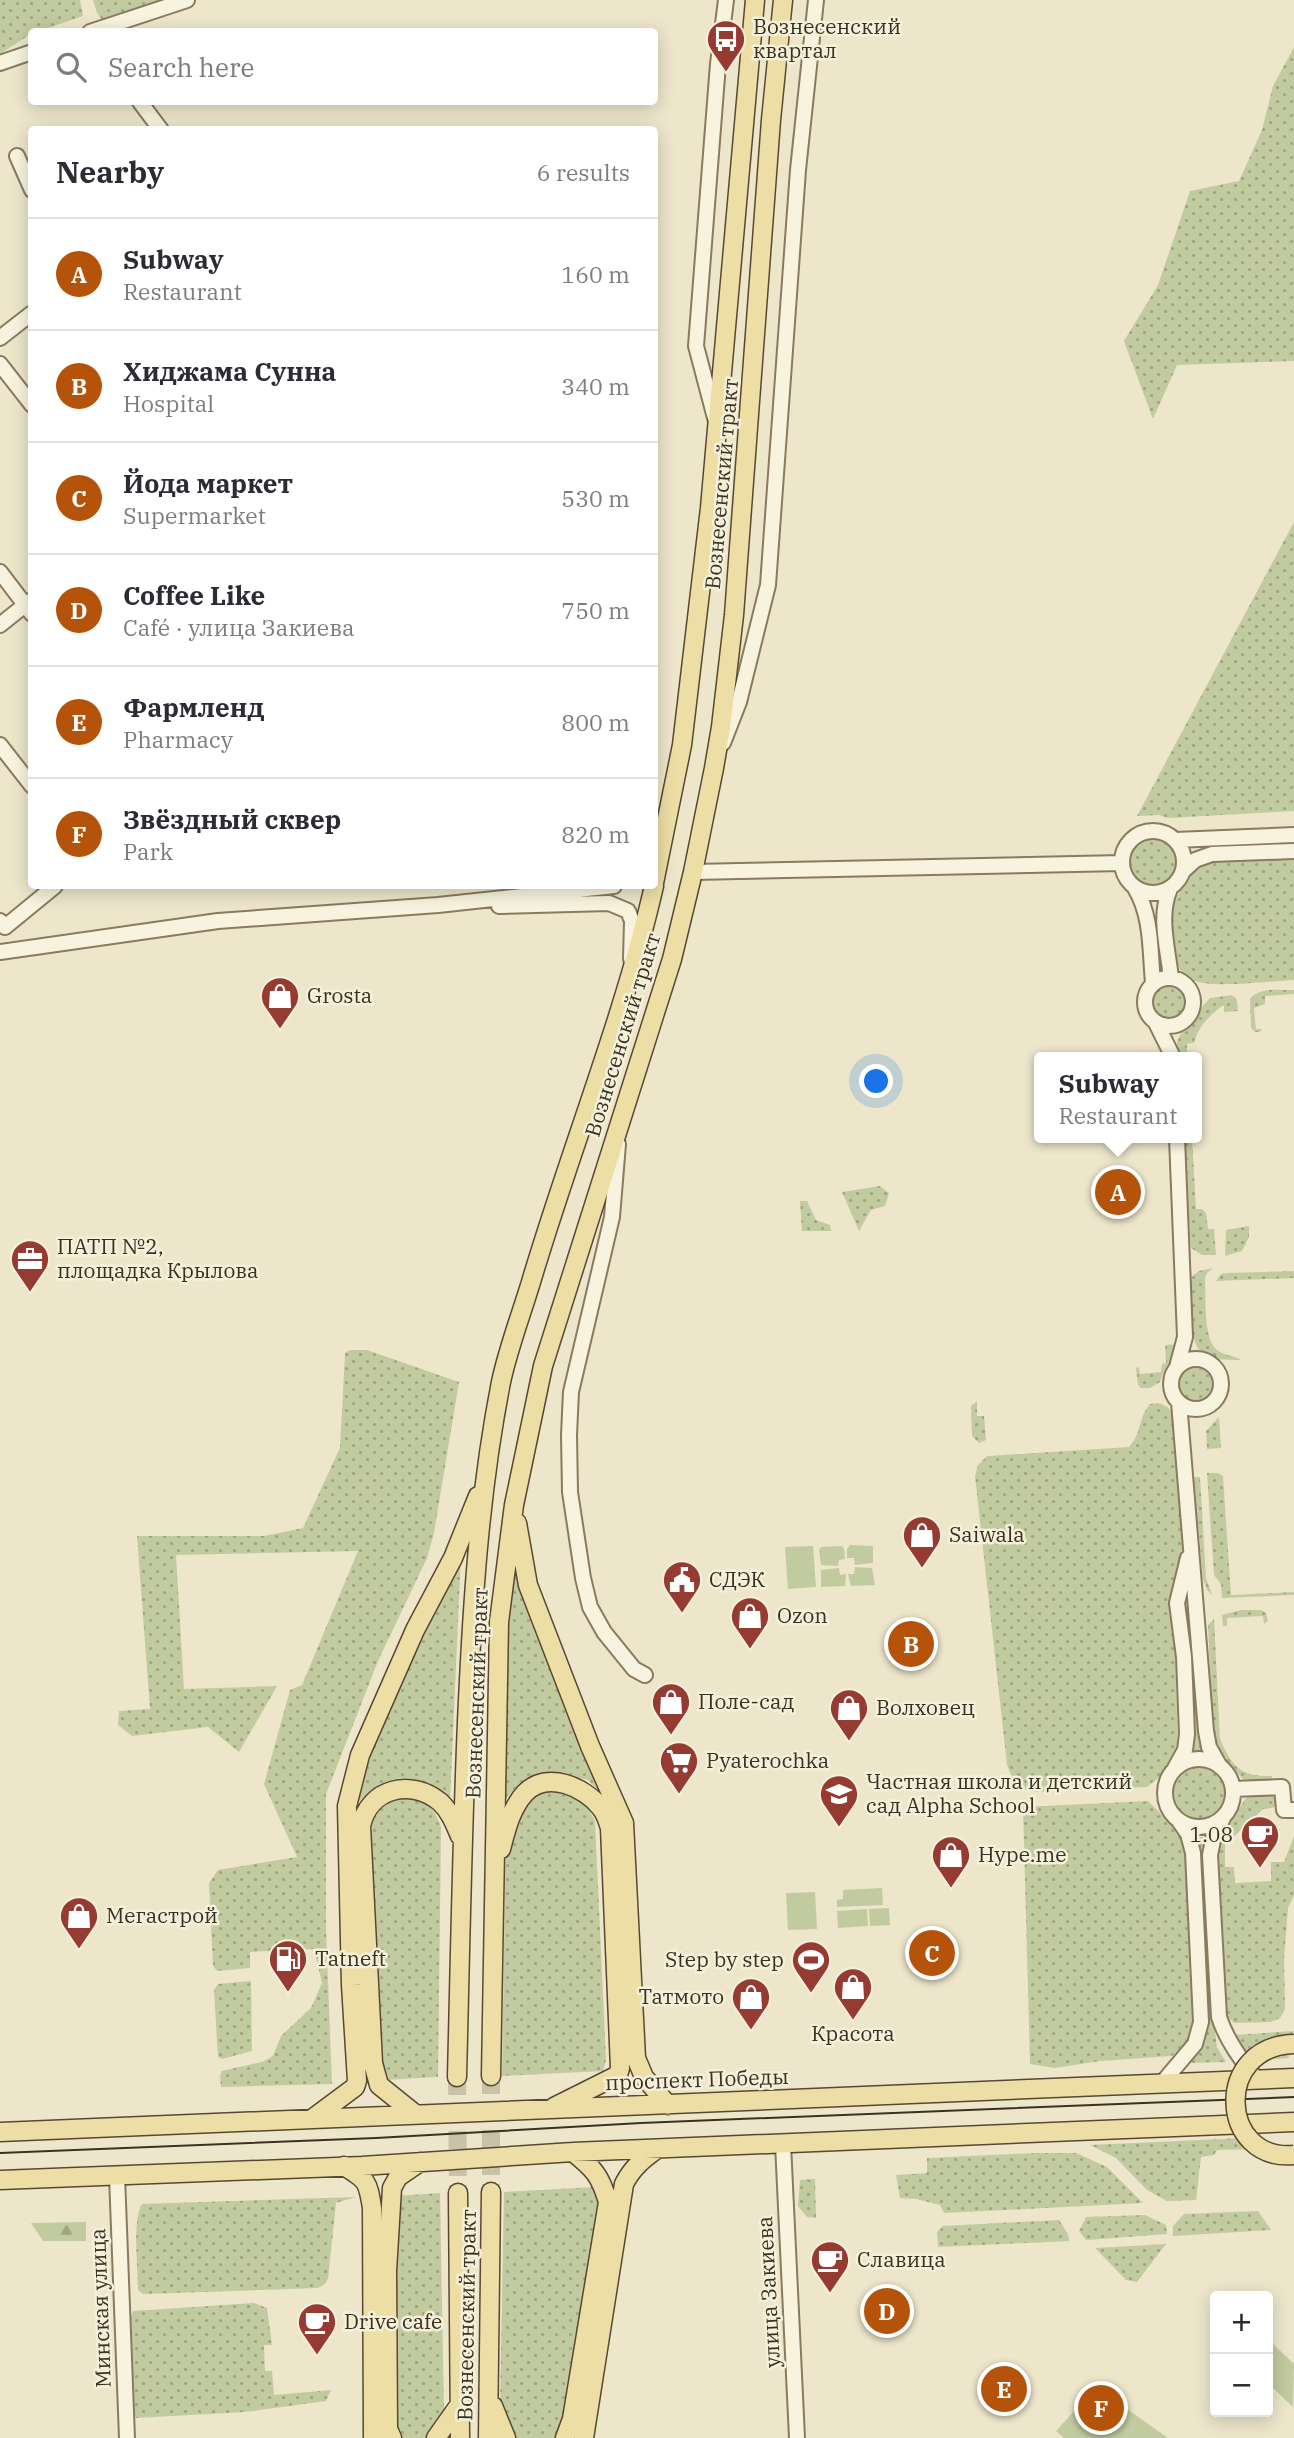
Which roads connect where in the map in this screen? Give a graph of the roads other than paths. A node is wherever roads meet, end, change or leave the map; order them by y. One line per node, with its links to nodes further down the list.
1 (187, 0): 6 (street)
2 (726, 0): 17 (street)
3 (755, 0): 17 (main road, Вознесенский тракт)
4 (783, 0): 23 (main road, Вознесенский тракт)
5 (816, 0): 23 (street)
6 (102, 28)
7 (28, 53): 8 (street)
8 (0, 63)
9 (142, 105): 10 (street)
10 (158, 126)
11 (16, 156): 12 (street)
12 (28, 182)
13 (28, 316): 14 (street)
14 (0, 338)
15 (0, 365): 16 (street)
16 (28, 400)
17 (718, 426): 28 (main road, Вознесенский тракт)
18 (0, 572): 19 (street)
19 (28, 605)
20 (28, 607): 21 (street)
21 (0, 625)
22 (0, 745): 24 (street)
23 (714, 768): 31 (main road, Вознесенский тракт)
24 (28, 781)
25 (1294, 835): 26 (street)
26 (1175, 840): 29 (street); 30 (street)
27 (1294, 850): 30 (street)
28 (658, 858)
29 (1122, 863): 31 (street); 32 (street)
30 (1183, 871): 36 (street)
31 (693, 872): 47 (main road, Вознесенский тракт)
32 (1135, 888): 36 (street); 42 (street)
33 (51, 889): 38 (street)
34 (586, 889): 37 (street)
35 (653, 889): 40 (main road, Вознесенский тракт)
36 (1170, 889): 41 (street)
37 (438, 905): 39 (street); 40 (street)
38 (3, 924)
39 (0, 952)
40 (630, 978): 55 (main road, Вознесенский тракт)
41 (1171, 978): 42 (street); 44 (street)
42 (1153, 983): 43 (street)
43 (1156, 1023): 44 (street); 45 (street)
44 (1180, 1024): 46 (street)
45 (1170, 1052)
46 (1174, 1052)
47 (619, 1130): 56 (main road, Вознесенский тракт); 60 (street)
48 (1177, 1143): 49 (street)
49 (1185, 1337): 50 (street); 51 (street)
50 (1199, 1359): 51 (street); 53 (street)
51 (1177, 1367): 52 (street)
52 (1179, 1402): 53 (street); 54 (street)
53 (1205, 1407): 54 (street)
54 (1184, 1445): 57 (street)
55 (486, 1477): 67 (main road, Вознесенский тракт); 78 (main road)
56 (514, 1504): 68 (main road, Вознесенский тракт); 75 (main road)
57 (1189, 1550): 58 (street); 59 (street)
58 (1197, 1602): 59 (street); 61 (street)
59 (1179, 1625): 62 (street)
60 (646, 1675)
61 (1219, 1765): 62 (street); 63 (street)
62 (1175, 1768): 66 (street)
63 (1233, 1789): 64 (street); 65 (street)
64 (1289, 1810)
65 (1223, 1818): 66 (street); 73 (street)
66 (1179, 1821): 74 (street)
67 (462, 1841): 71 (main road, Вознесенский тракт); 77 (main road)
68 (495, 1869): 70 (main road, Вознесенский тракт); 76 (main road)
69 (1294, 2044): 84 (main road, bridge)
70 (491, 2076)
71 (457, 2077)
72 (1294, 2078): 73 (main road, проспект Победы)
73 (1257, 2079): 74 (main road, проспект Победы)
74 (1162, 2084): 75 (main road, проспект Победы)
75 (668, 2105): 76 (main road, проспект Победы)
76 (549, 2109): 77 (main road, проспект Победы)
77 (415, 2114): 78 (main road, проспект Победы)
78 (312, 2119): 80 (main road, проспект Победы)
79 (1294, 2122): 81 (main road)
80 (0, 2132)
81 (783, 2144): 82 (main road); 102 (street, улица Закиева)
82 (657, 2148): 83 (main road); 101 (main road)
83 (573, 2152): 85 (main road); 100 (main road)
84 (1294, 2155)
85 (420, 2162): 86 (main road); 95 (main road)
86 (344, 2166): 87 (main road); 94 (main road)
87 (117, 2176): 88 (main road); 93 (street, Минская улица)
88 (0, 2180)
89 (491, 2192): 91 (main road, Вознесенский тракт)
90 (458, 2193): 92 (main road, Вознесенский тракт)
91 (489, 2396): 98 (main road, Вознесенский тракт); 99 (main road)
92 (460, 2404): 96 (main road); 97 (main road, Вознесенский тракт)
93 (127, 2438)
94 (373, 2438)
95 (392, 2438)
96 (436, 2438)
97 (460, 2438)
98 (488, 2438)
99 (506, 2438)
100 (565, 2438)
101 (584, 2438)
102 (797, 2438)

